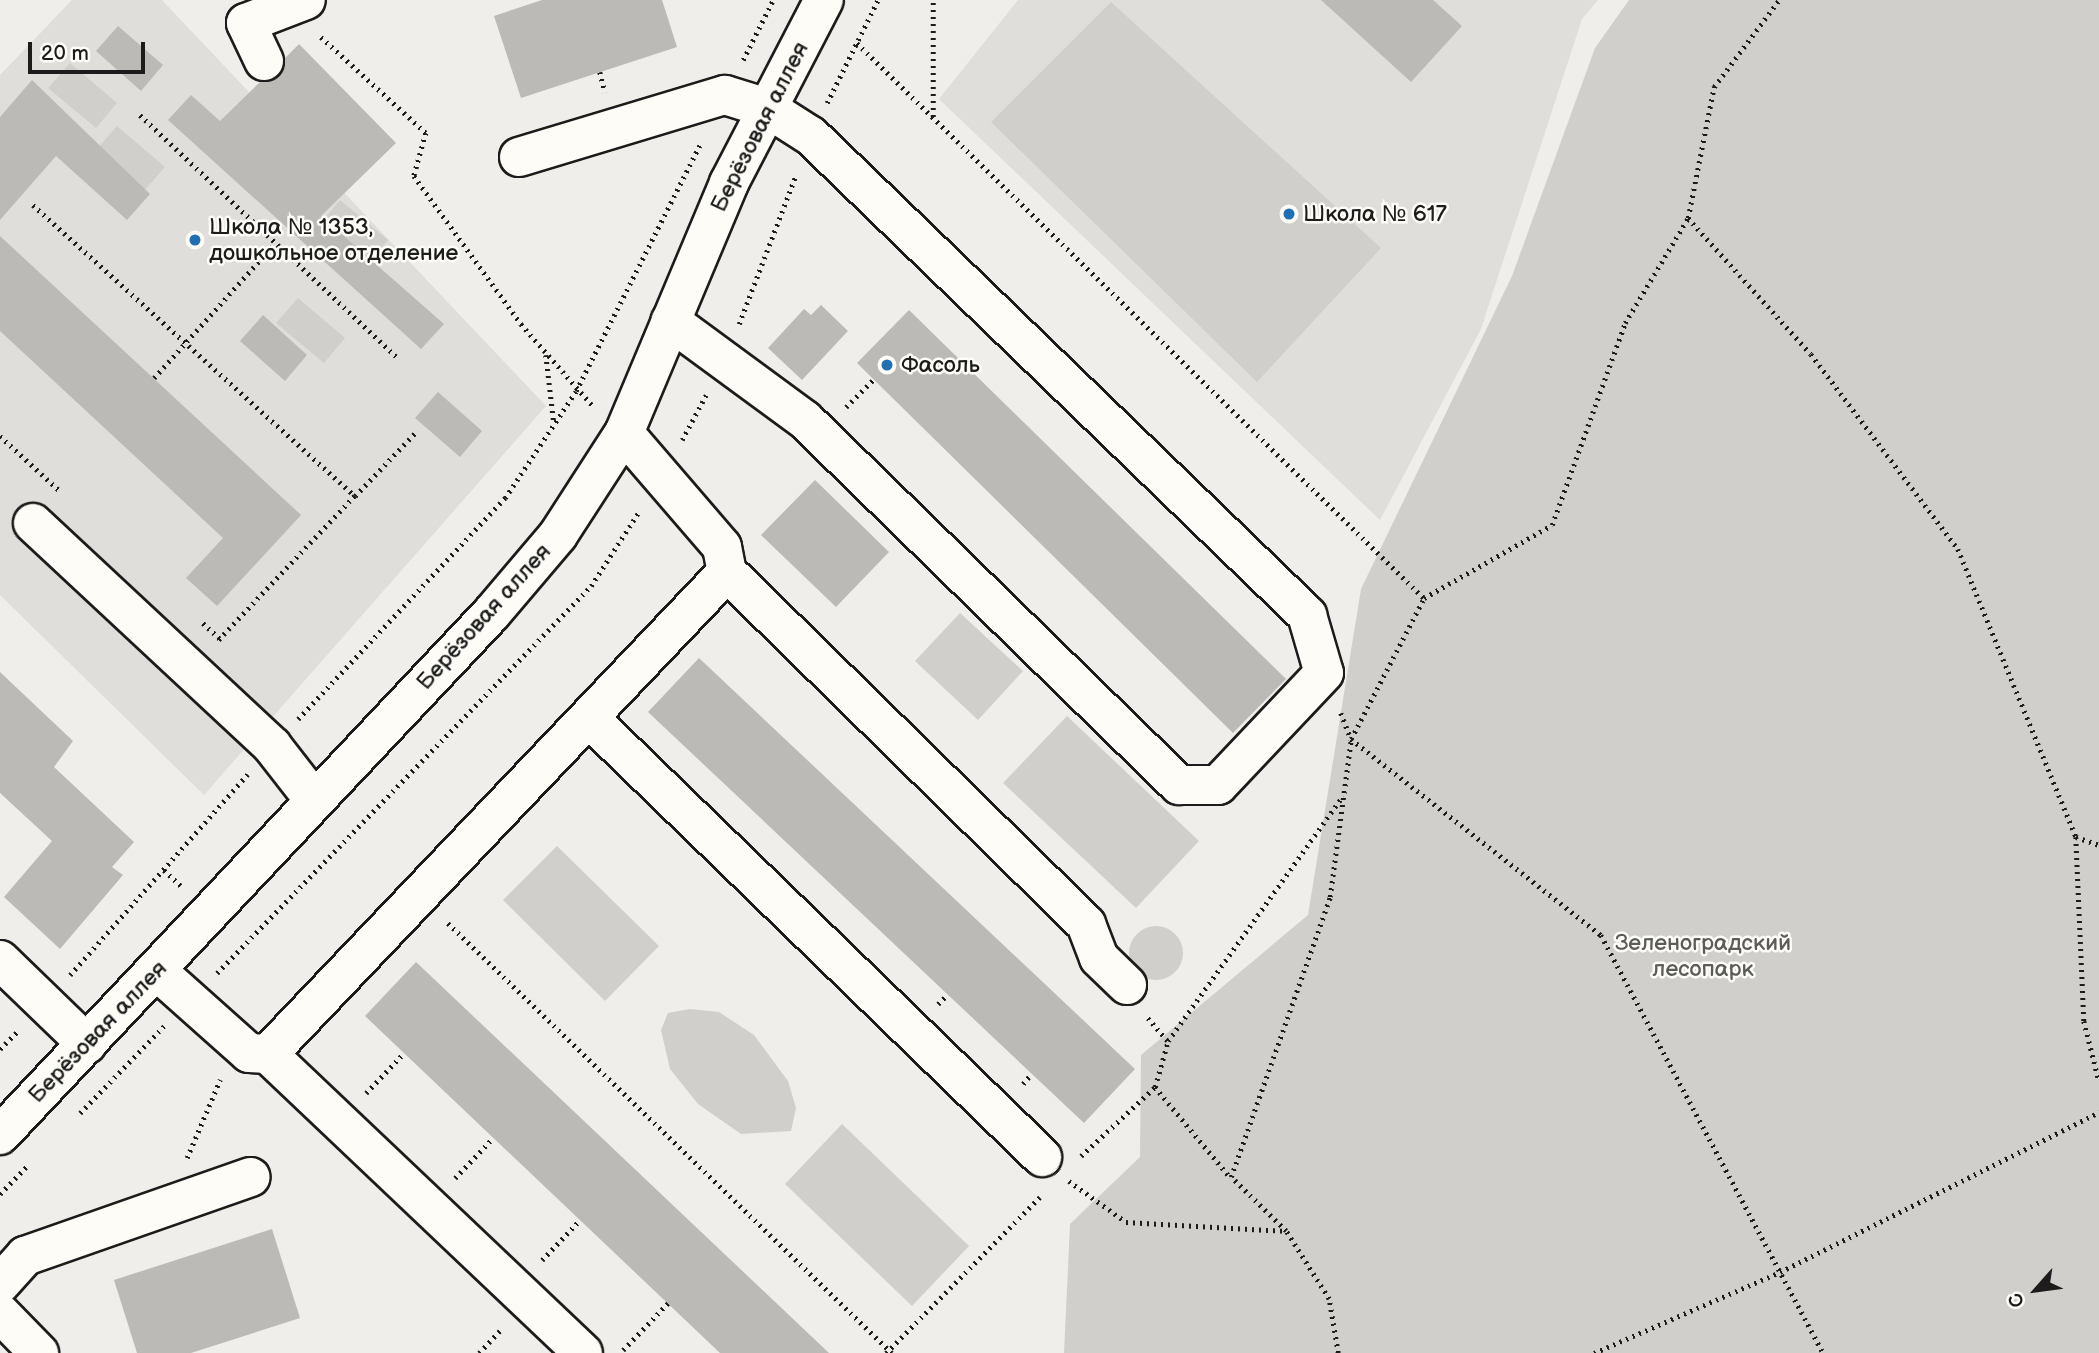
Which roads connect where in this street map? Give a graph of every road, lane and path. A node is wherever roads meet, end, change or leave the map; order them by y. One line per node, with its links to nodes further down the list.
1 (773, 0): 8 (path)
2 (824, 0): 9 (street, Берёзовая аллея)
3 (933, 0): 11 (path)
4 (1779, 0): 14 (path)
5 (297, 3): 7 (street); 18 (path)
6 (857, 43): 11 (path)
7 (264, 61)
8 (725, 95): 9 (street); 12 (street); 21 (path)
9 (766, 108): 16 (street, Берёзовая аллея); 30 (street)
10 (140, 115): 15 (path)
11 (933, 118): 28 (path)
12 (519, 157)
13 (33, 205): 17 (path)
14 (1688, 218): 28 (path); 36 (path)
15 (275, 243): 17 (path); 19 (path)
16 (670, 321): 24 (street, Берёзовая аллея); 30 (street)
17 (185, 342): 20 (path); 25 (path)
18 (545, 354): 21 (path); 22 (path)
19 (397, 358)
20 (154, 378)
21 (576, 391): 22 (path)
22 (554, 424): 33 (path)
23 (416, 432): 25 (path)
24 (624, 433): 27 (street); 35 (street, Берёзовая аллея)
25 (355, 496): 29 (path)
26 (33, 523): 29 (street)
27 (727, 572): 31 (street); 43 (street)
28 (1424, 598): 32 (path)
29 (191, 670): 33 (street)
30 (1324, 673): 32 (path)
31 (590, 718): 40 (street); 57 (street)
32 (1351, 739): 34 (path); 64 (path)
33 (272, 746): 35 (street); 38 (path)
34 (1344, 795): 46 (path); 59 (path)
35 (314, 800): 42 (street, Берёзовая аллея)
36 (2076, 837): 37 (path); 51 (path)
37 (2099, 845)
38 (164, 870): 39 (path); 44 (path)
39 (189, 894)
40 (421, 897): 50 (street); 69 (path)
41 (0, 960): 44 (street)
42 (157, 971): 47 (street, Берёзовая аллея); 50 (street)
43 (1127, 985)
44 (43, 1005): 47 (street); 48 (path)
45 (1157, 1028): 46 (path)
46 (1168, 1041): 52 (path)
47 (88, 1044): 55 (street, Берёзовая аллея)
48 (0, 1049)
49 (404, 1053): 54 (path)
50 (258, 1054): 54 (street); 60 (path)
51 (2099, 1082)
52 (1155, 1087): 57 (path); 59 (path)
53 (2099, 1112): 64 (path)
54 (339, 1122): 61 (street)
55 (0, 1135)
56 (493, 1138): 61 (path)
57 (1052, 1166): 63 (path); 69 (path)
58 (251, 1177): 60 (street)
59 (1231, 1178): 63 (path)
60 (170, 1205): 65 (street)
61 (428, 1206): 66 (street)
62 (580, 1220): 66 (path)
63 (1286, 1231): 73 (path)
64 (1780, 1272): 74 (path); 75 (path)
65 (0, 1284)
66 (515, 1289): 71 (street)
67 (668, 1303): 72 (path)
68 (0, 1313): 70 (street)
69 (889, 1352)
70 (39, 1353)
71 (583, 1353)
72 (620, 1353)
73 (1339, 1353)
74 (1594, 1353)
75 (1823, 1353)

